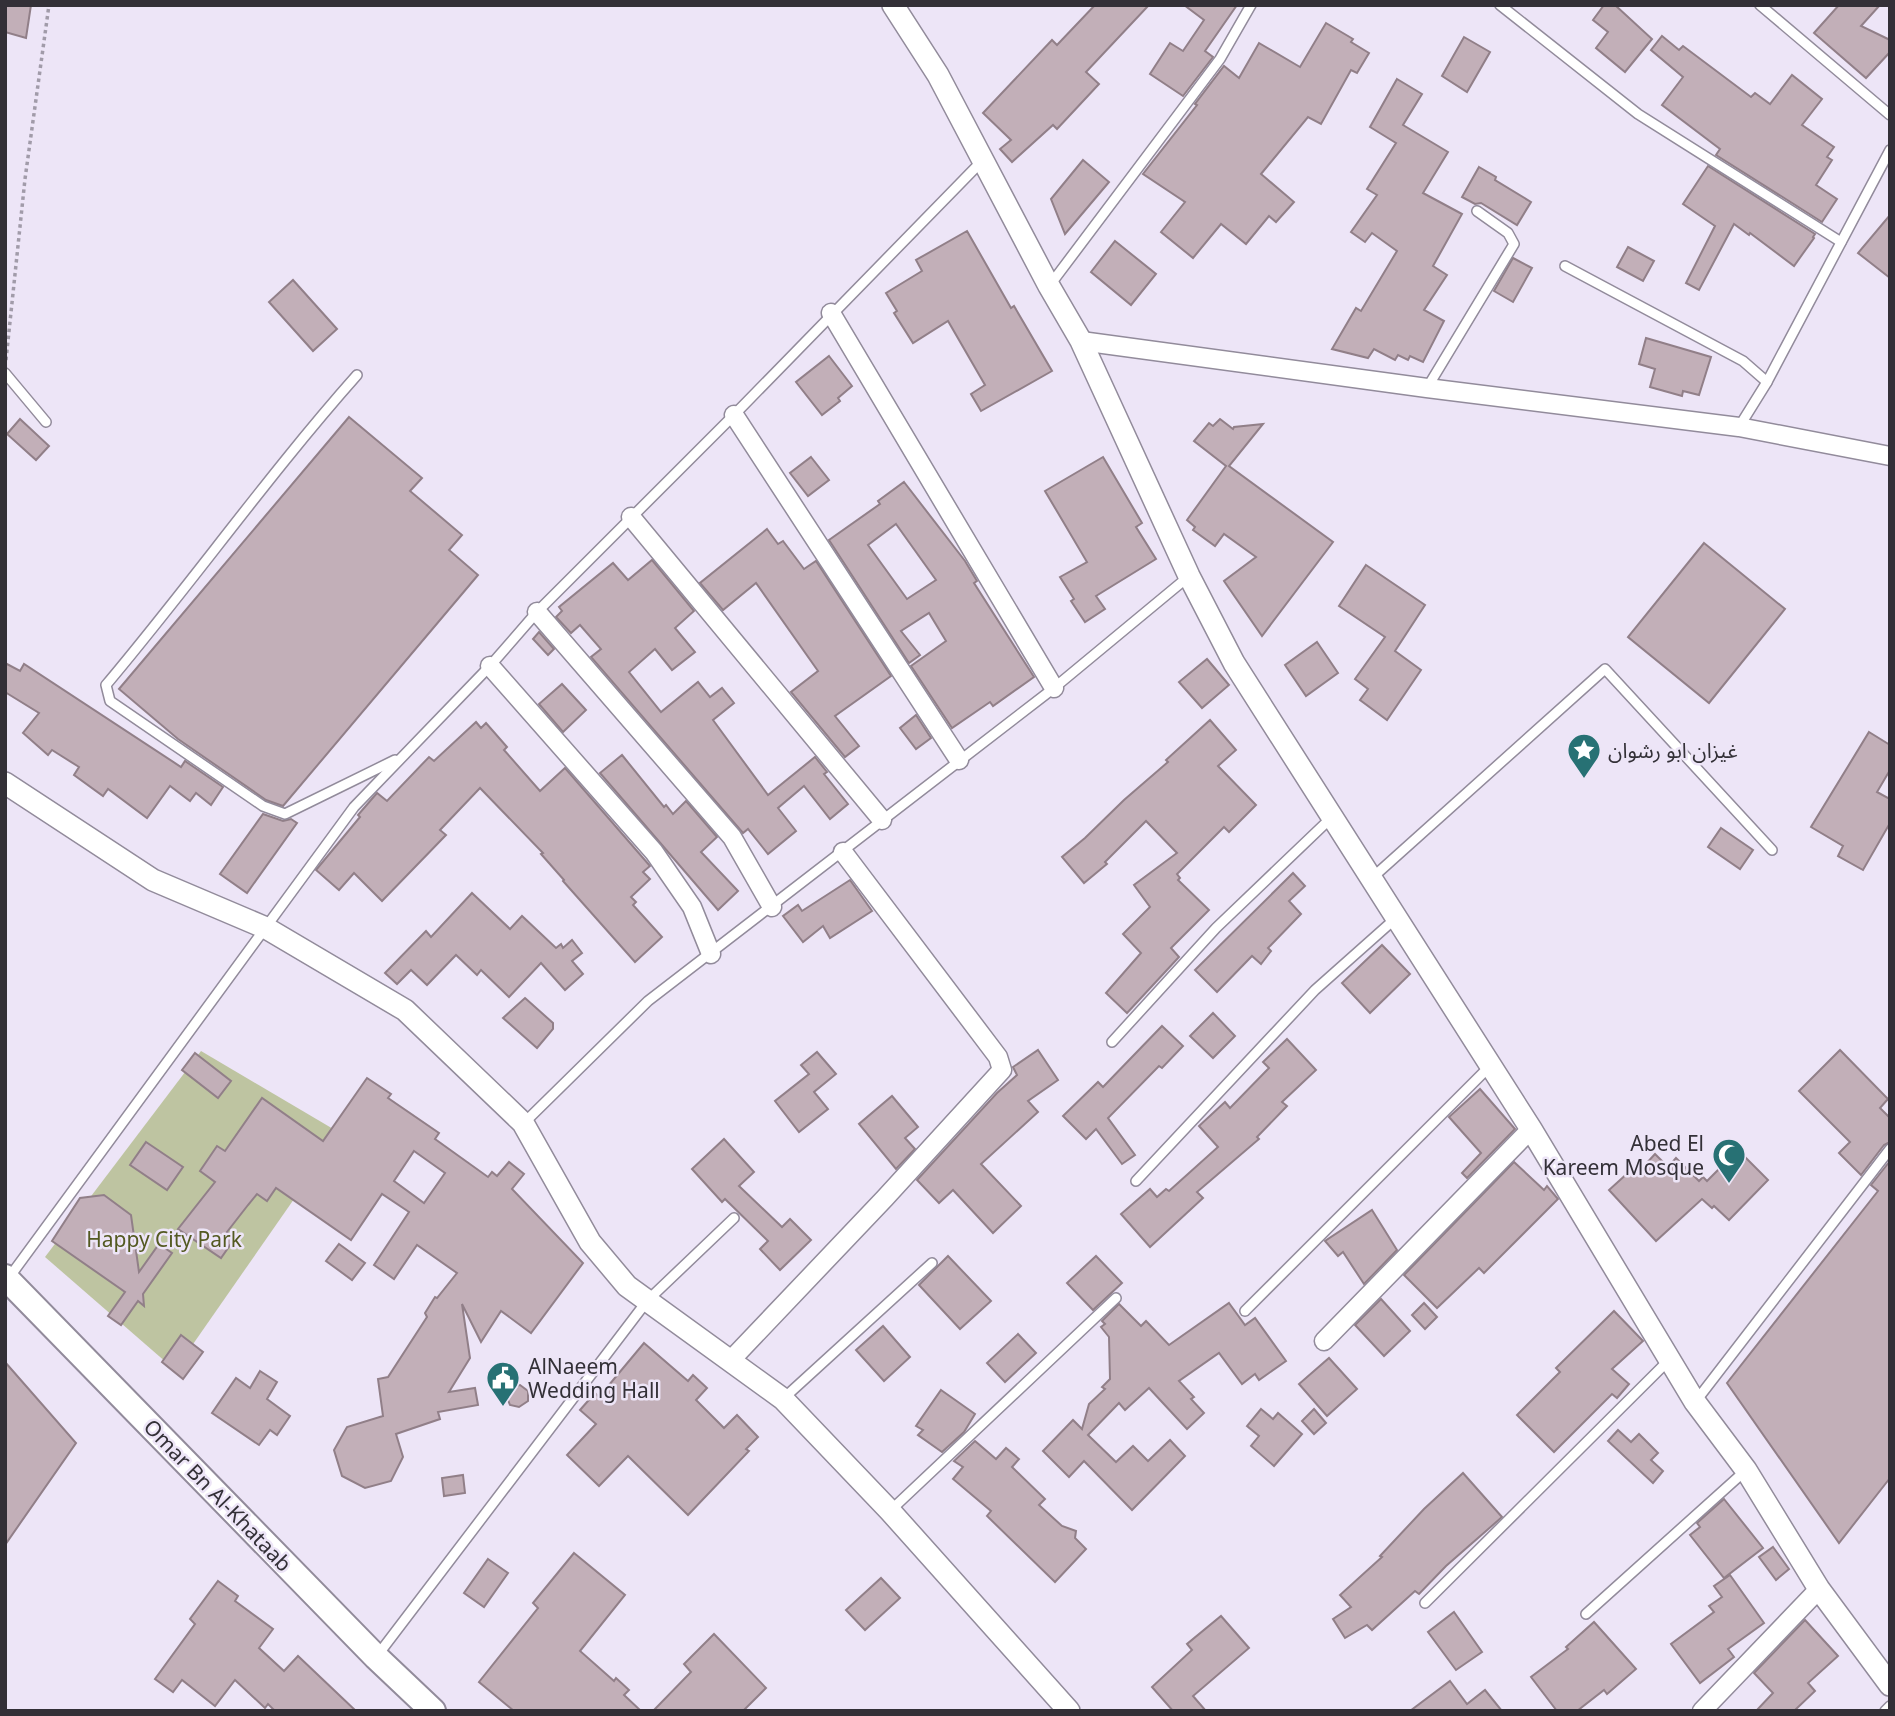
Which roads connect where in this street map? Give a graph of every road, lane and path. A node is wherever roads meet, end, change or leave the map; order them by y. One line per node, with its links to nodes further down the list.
1 (49, 5): 15 (path)
2 (892, 5): 8 (street)
3 (1251, 5): 12 (lane)
4 (1500, 5): 10 (lane)
5 (1760, 5): 6 (lane)
6 (1890, 115)
7 (1890, 150): 10 (lane)
8 (982, 161): 12 (street); 13 (lane)
9 (1477, 211): 18 (lane)
10 (1841, 242): 17 (lane)
11 (1565, 266): 17 (lane)
12 (1049, 286): 14 (street)
13 (831, 313): 19 (lane); 27 (street)
14 (1081, 341): 18 (street); 24 (street)
15 (5, 371): 20 (lane)
16 (357, 375): 28 (lane)
17 (1767, 382): 21 (lane)
18 (1427, 388): 21 (street)
19 (734, 415): 23 (lane); 29 (street)
20 (46, 422)
21 (1739, 426): 22 (street)
22 (1890, 456)
23 (631, 517): 25 (lane); 32 (street)
24 (1189, 576): 27 (lane); 31 (street)
25 (537, 612): 26 (lane); 36 (street)
26 (490, 666): 28 (lane); 39 (street)
27 (1054, 688): 29 (lane)
28 (403, 757): 38 (lane)
29 (959, 760): 32 (lane)
30 (5, 783): 38 (street)
31 (1334, 816): 35 (street); 40 (lane)
32 (881, 820): 34 (lane)
33 (1772, 850): 35 (lane)
34 (843, 852): 36 (lane); 54 (street)
35 (1372, 878): 37 (street)
36 (772, 907): 39 (lane)
37 (1398, 916): 41 (street); 45 (lane)
38 (266, 928): 42 (street); 48 (lane)
39 (711, 954): 42 (lane)
40 (1112, 1042)
41 (1491, 1064): 43 (street); 51 (lane)
42 (523, 1123): 50 (street)
43 (1531, 1129): 52 (street); 53 (street)
44 (1890, 1149): 56 (lane)
45 (1136, 1181)
46 (734, 1218): 50 (lane)
47 (932, 1263): 55 (lane)
48 (6, 1280): 62 (main road, Omar Bn Al-Khataab)
49 (1116, 1298): 58 (lane)
50 (647, 1301): 54 (street); 62 (lane)
51 (1245, 1311)
52 (1324, 1341)
53 (1670, 1360): 56 (street); 60 (lane)
54 (730, 1361): 55 (street)
55 (783, 1399): 58 (street)
56 (1695, 1402): 57 (street)
57 (1746, 1470): 59 (street); 61 (lane)
58 (890, 1511): 66 (street)
59 (1819, 1589): 63 (street); 67 (street)
60 (1426, 1603)
61 (1586, 1614)
62 (376, 1657): 65 (main road, Omar Bn Al-Khataab)
63 (1890, 1685)
64 (1890, 1706): 68 (lane)
65 (433, 1711)
66 (1069, 1711)
67 (1702, 1711)
68 (1885, 1711)

